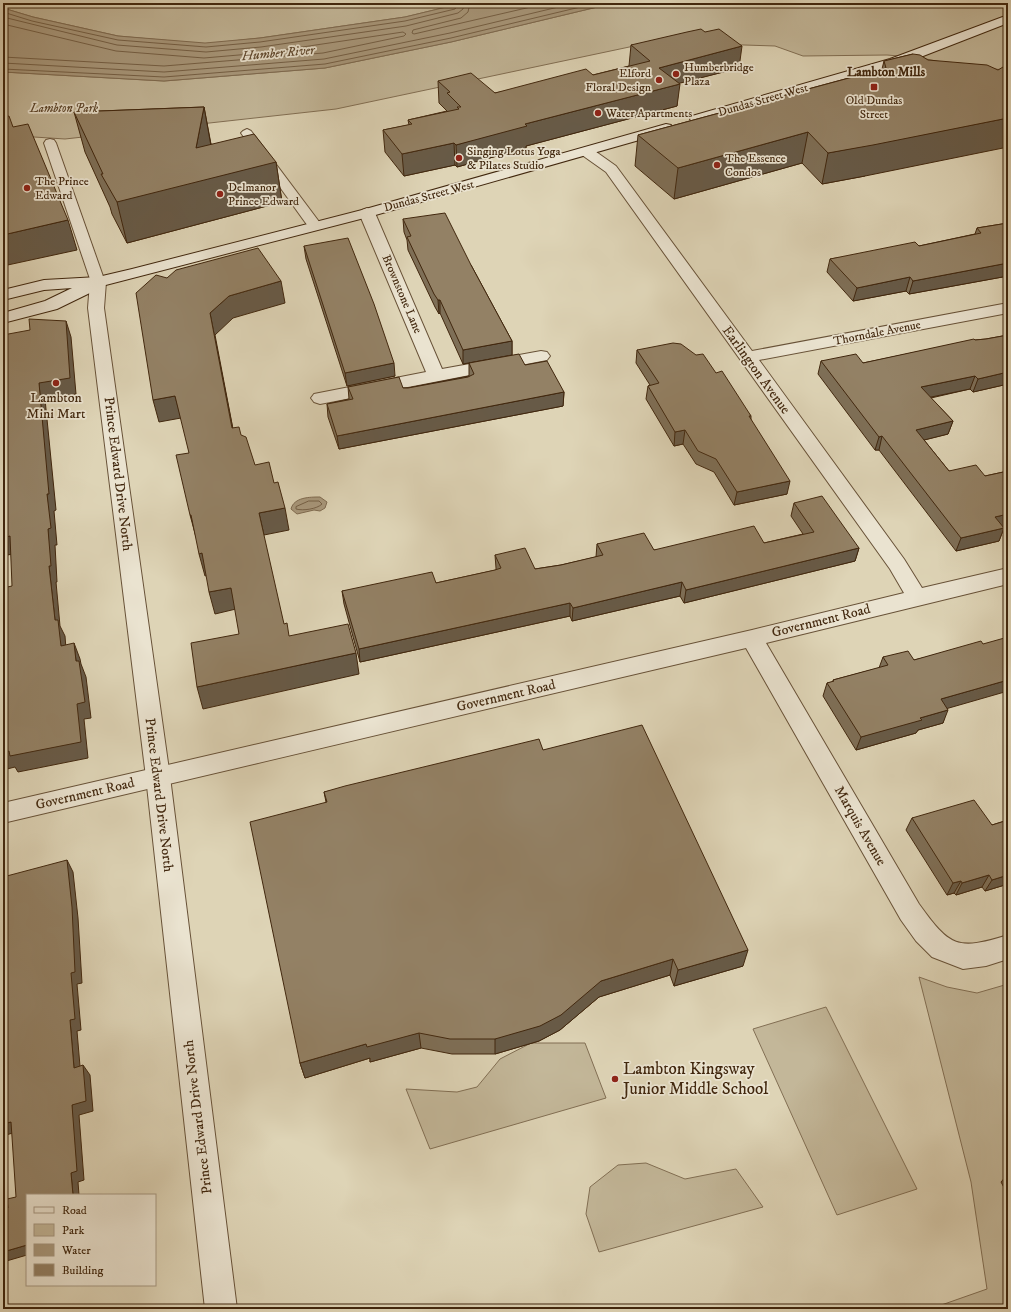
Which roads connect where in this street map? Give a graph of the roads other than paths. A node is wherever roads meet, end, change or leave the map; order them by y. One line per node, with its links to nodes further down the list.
1 (1008, 19): 2 (street, Dundas Street West)
2 (895, 62): 3 (street); 6 (street, Dundas Street West)
3 (909, 68)
4 (247, 133): 8 (lane)
5 (50, 143): 9 (lane)
6 (587, 152): 7 (street, Dundas Street West); 14 (street, Earlington Avenue)
7 (367, 213): 8 (street, Dundas Street West); 15 (street, Brownstone Lane)
8 (315, 226): 9 (street, Dundas Street West)
9 (98, 282): 10 (street, Dundas Street West); 12 (street, Dundas Street West); 20 (street, Prince Edward Drive North)
10 (3, 295)
11 (1008, 308): 14 (street, Thorndale Avenue)
12 (3, 318)
13 (541, 356): 15 (street)
14 (746, 357): 18 (street, Earlington Avenue)
15 (436, 375): 16 (street)
16 (320, 398)
17 (1008, 576): 18 (street, Government Road)
18 (917, 597): 19 (street, Government Road)
19 (752, 638): 20 (street, Government Road); 22 (street, Marquis Avenue)
20 (158, 777): 21 (street, Government Road); 23 (street, Prince Edward Drive North)
21 (3, 813)
22 (1008, 947)
23 (220, 1309)

